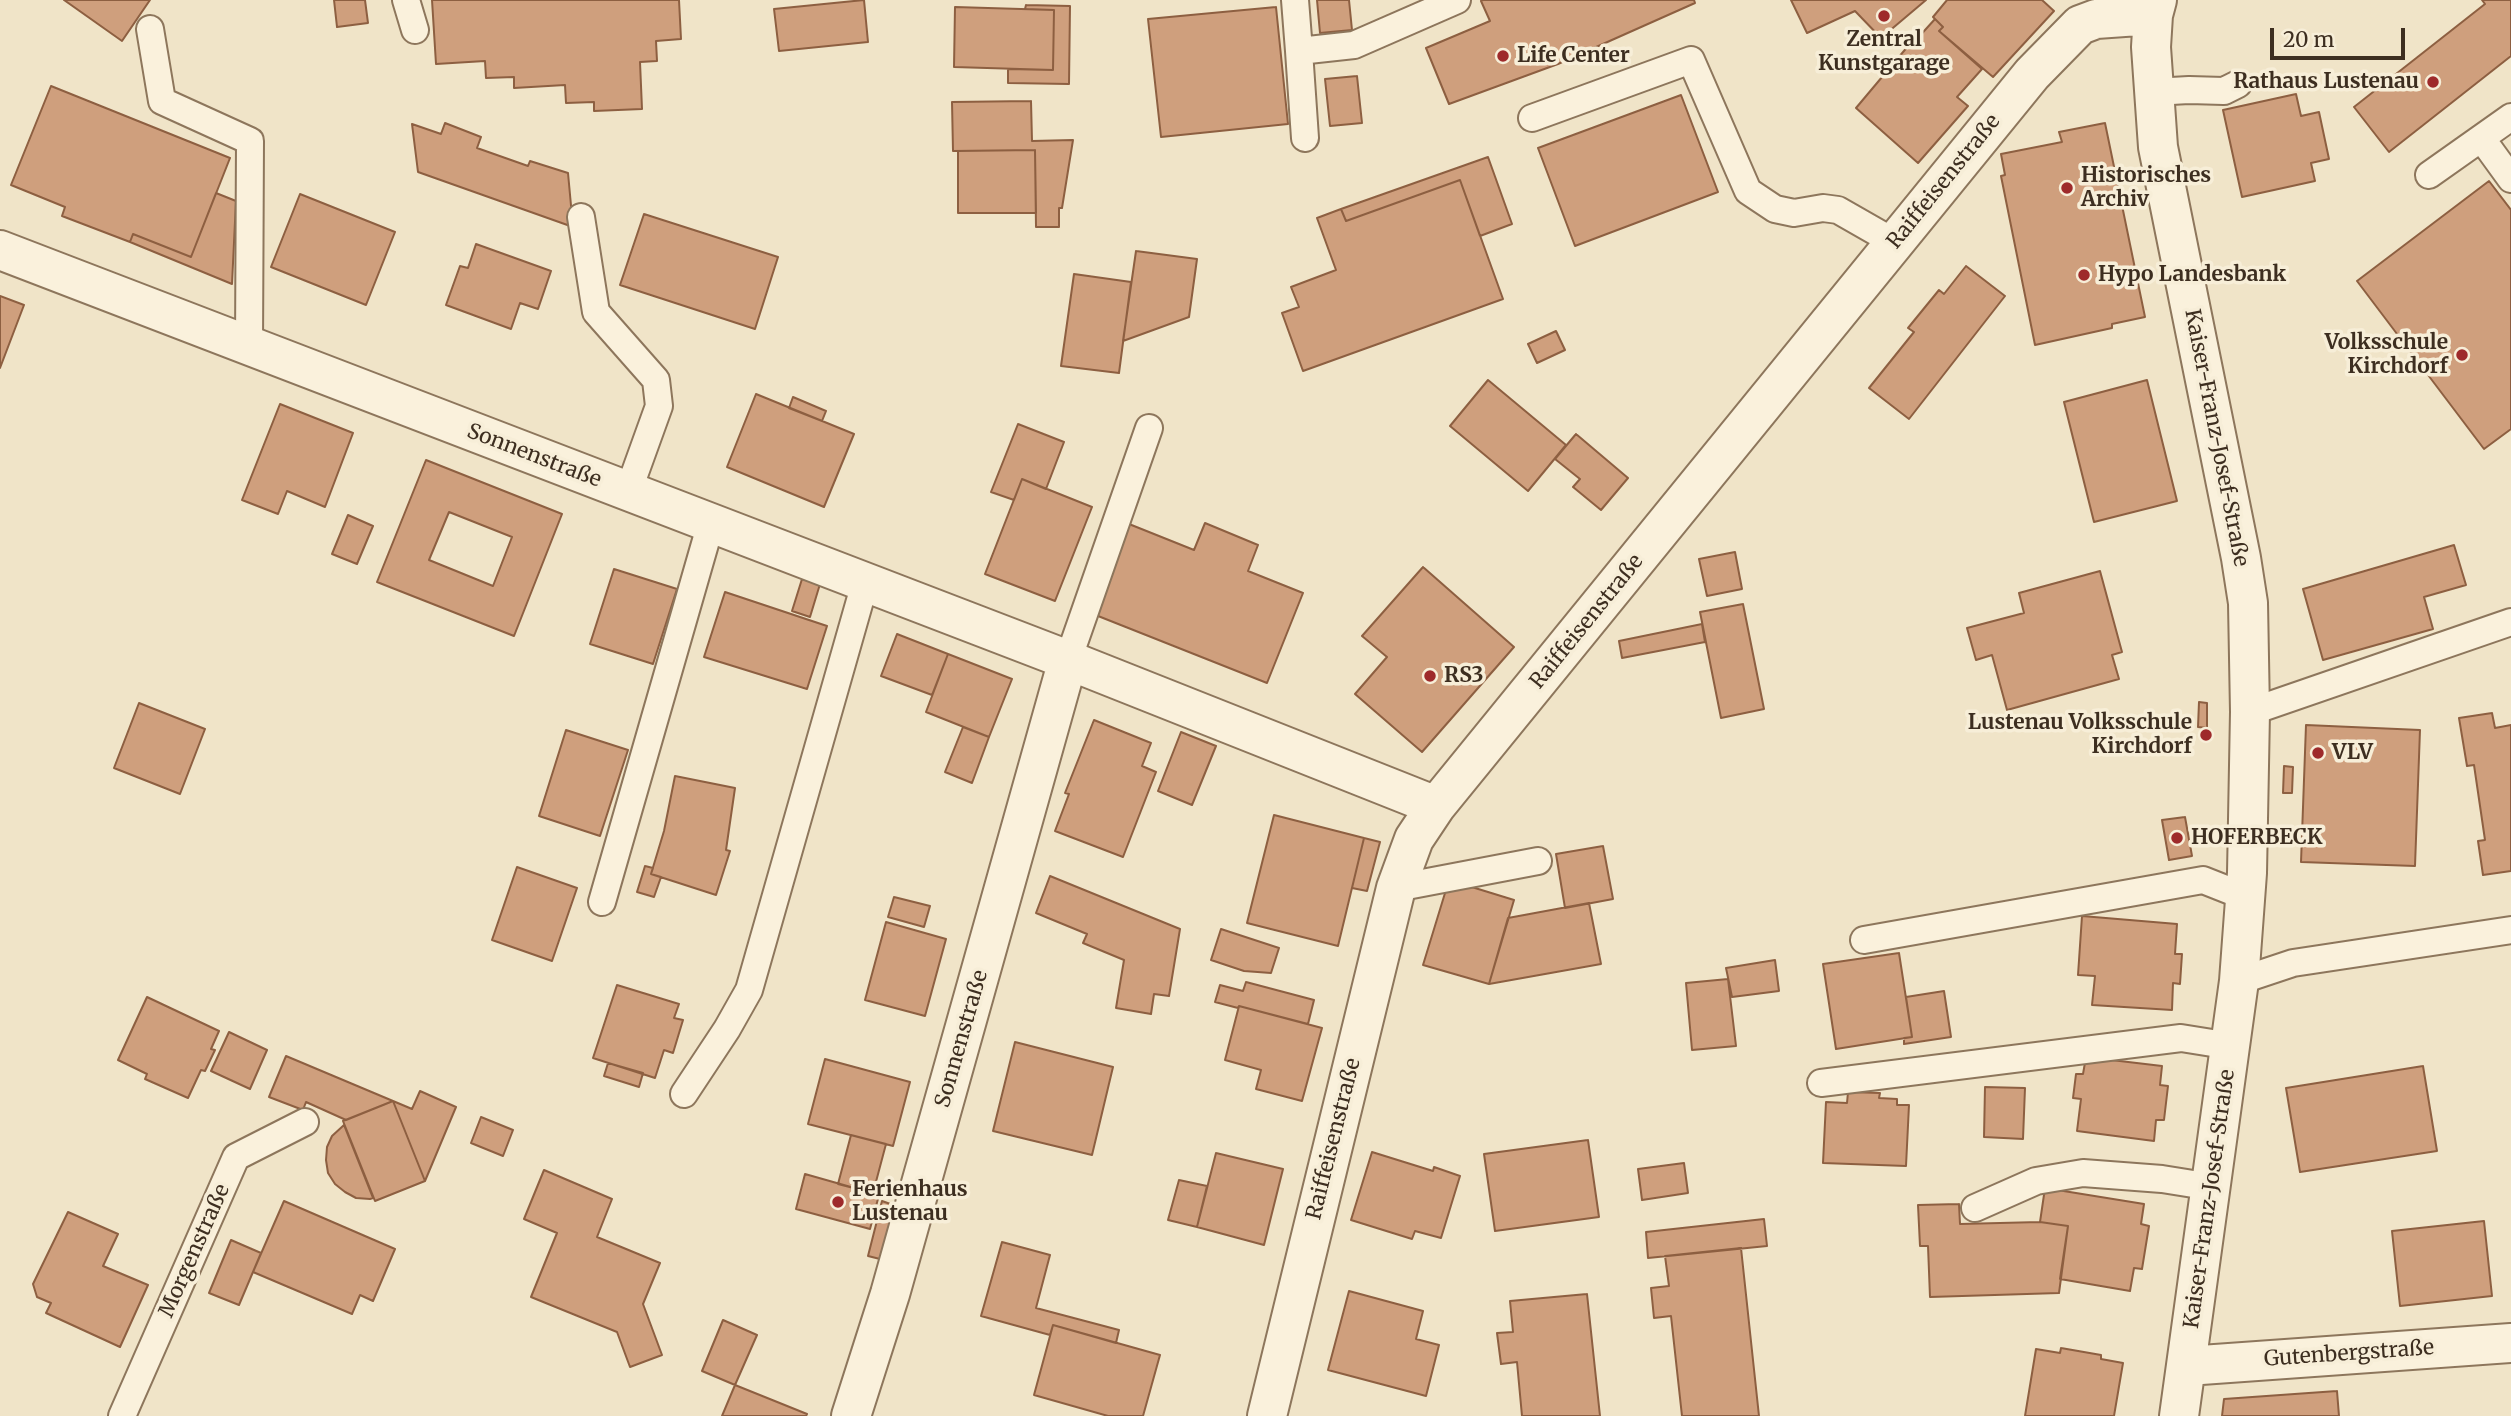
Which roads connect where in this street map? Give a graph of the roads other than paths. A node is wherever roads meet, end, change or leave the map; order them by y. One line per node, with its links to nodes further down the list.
1 (406, 0): 6 (lane)
2 (1295, 0): 7 (lane)
3 (1457, 0): 7 (lane)
4 (2148, 5): 9 (street, Kaiser-Franz-Josef-Straße); 17 (street, Raiffeisenstraße)
5 (150, 29): 19 (lane)
6 (415, 30)
7 (1299, 51): 12 (lane)
8 (2238, 84): 9 (lane)
9 (2152, 92): 26 (street, Kaiser-Franz-Josef-Straße)
10 (2511, 117): 13 (lane)
11 (1532, 118): 17 (lane)
12 (1305, 138)
13 (2482, 139): 14 (lane); 15 (lane)
14 (2429, 175)
15 (2511, 179)
16 (581, 217): 21 (lane)
17 (1894, 243): 27 (street, Raiffeisenstraße)
18 (0, 250): 19 (street, Sonnenstraße)
19 (249, 346): 21 (street, Sonnenstraße)
20 (1149, 428): 25 (lane)
21 (628, 492): 22 (street, Sonnenstraße)
22 (711, 523): 23 (street, Sonnenstraße); 31 (lane)
23 (865, 583): 25 (street, Sonnenstraße); 37 (lane)
24 (2511, 622): 26 (lane)
25 (1068, 660): 27 (street, Sonnenstraße); 44 (street, Sonnenstraße)
26 (2250, 712): 30 (street, Kaiser-Franz-Josef-Straße)
27 (1436, 806): 29 (street, Raiffeisenstraße)
28 (1538, 861): 29 (lane)
29 (1396, 888): 45 (street, Raiffeisenstraße)
30 (2246, 897): 33 (lane); 34 (street, Kaiser-Franz-Josef-Straße)
31 (602, 902)
32 (2511, 930): 34 (lane)
33 (1864, 940)
34 (2239, 981): 35 (street, Kaiser-Franz-Josef-Straße)
35 (2231, 1046): 36 (lane); 39 (street, Kaiser-Franz-Josef-Straße)
36 (1821, 1083)
37 (684, 1094)
38 (305, 1122): 43 (lane, Morgenstraße)
39 (2211, 1186): 40 (lane); 42 (street, Kaiser-Franz-Josef-Straße)
40 (1975, 1209)
41 (2511, 1343): 42 (street, Gutenbergstraße)
42 (2187, 1366): 46 (street, Kaiser-Franz-Josef-Straße)
43 (122, 1416)
44 (851, 1416)
45 (1267, 1416)
46 (2179, 1416)

